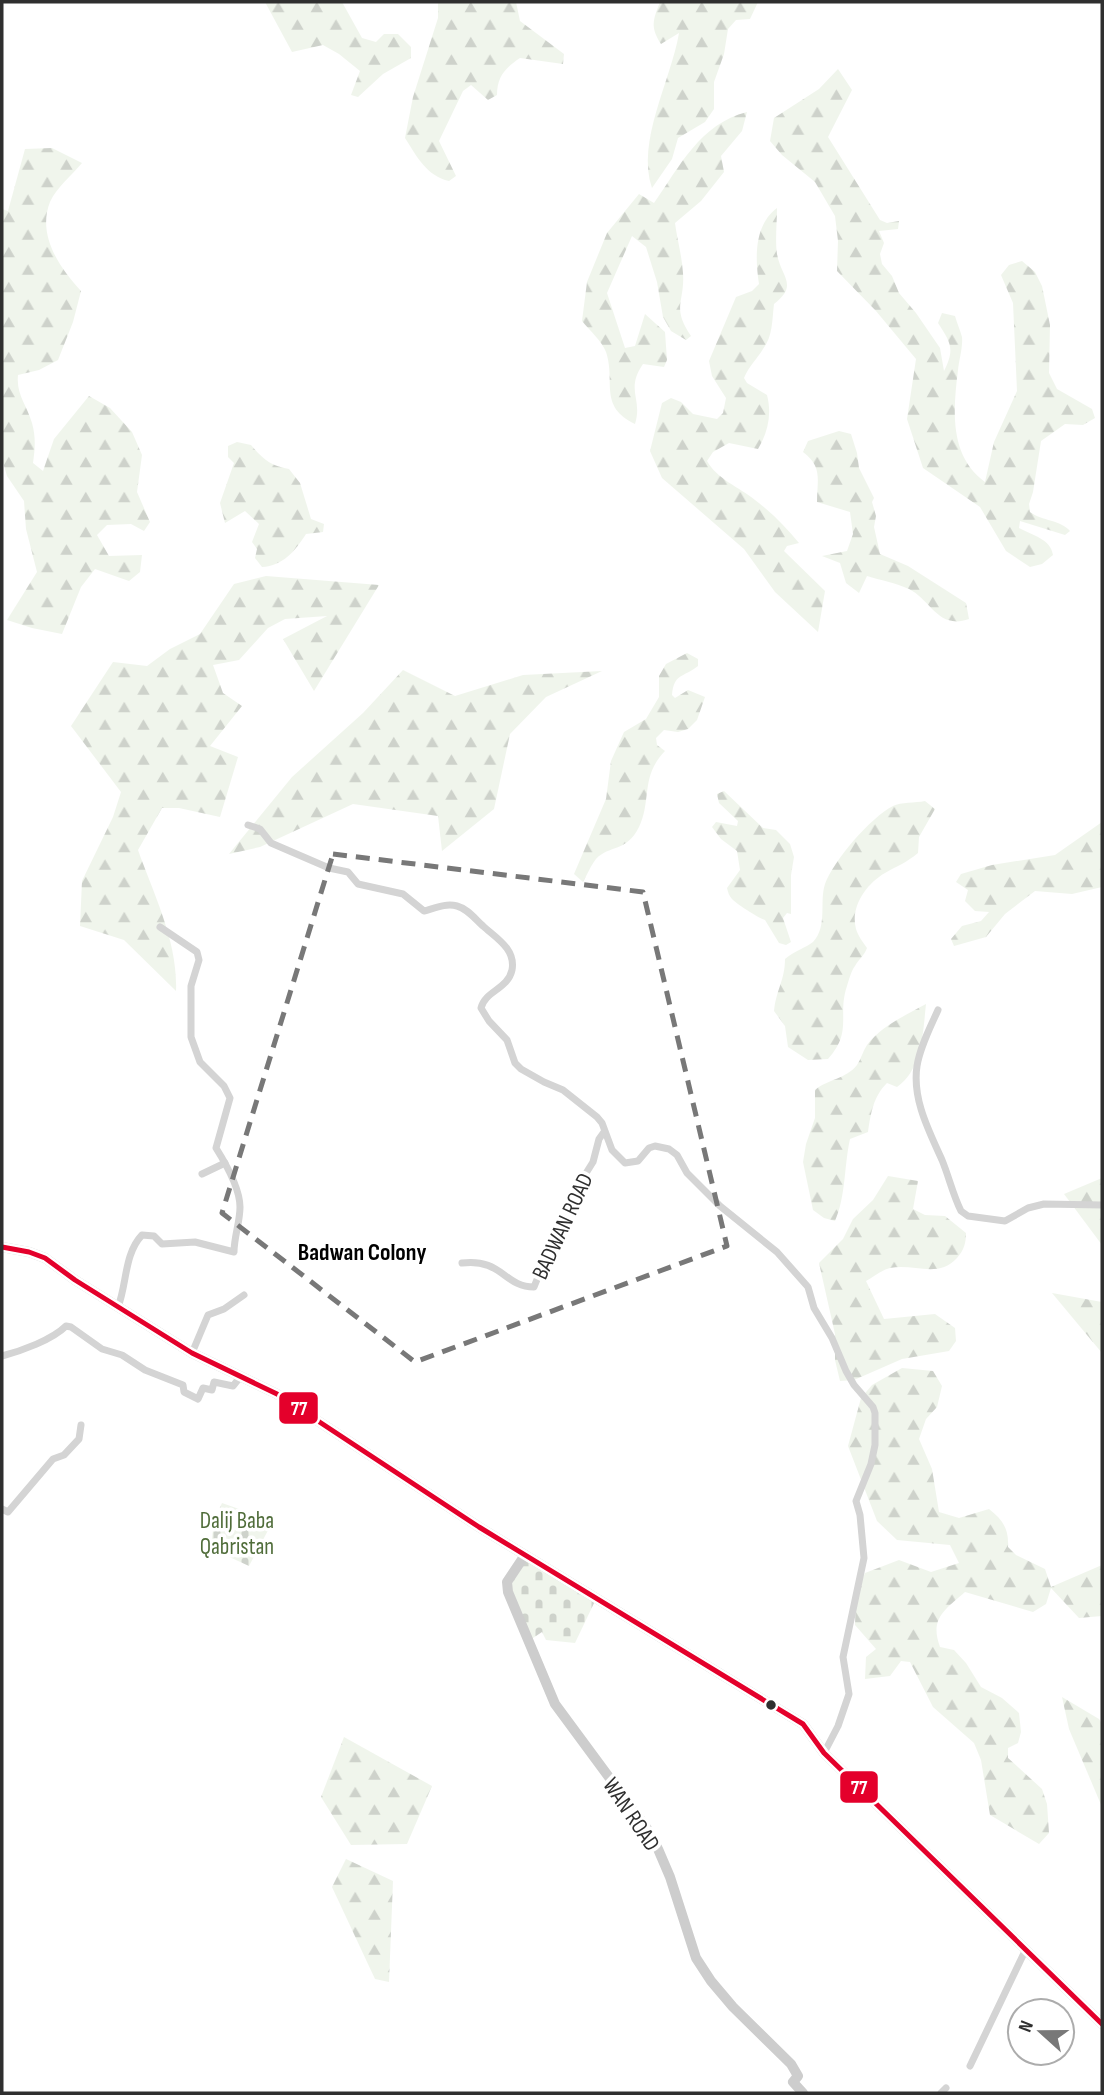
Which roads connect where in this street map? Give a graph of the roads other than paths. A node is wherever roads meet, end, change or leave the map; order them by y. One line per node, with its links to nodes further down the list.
1 (248, 825): 4 (street)
2 (160, 928): 5 (street)
3 (938, 1010): 7 (street)
4 (604, 1132): 9 (street, BADWAN ROAD); 18 (street)
5 (225, 1163): 6 (street); 11 (street)
6 (202, 1174)
7 (1102, 1205)
8 (2, 1247): 11 (main road)
9 (462, 1264)
10 (244, 1295): 12 (street)
11 (118, 1307): 12 (main road)
12 (192, 1353): 14 (main road)
13 (2, 1356): 14 (street)
14 (241, 1376): 17 (main road)
15 (81, 1425): 16 (street)
16 (2, 1509)
17 (525, 1555): 18 (main road); 22 (main road, WAN ROAD)
18 (824, 1753): 19 (main road)
19 (1026, 1951): 20 (main road); 21 (street)
20 (1102, 2024)
21 (970, 2066)
22 (803, 2093)

